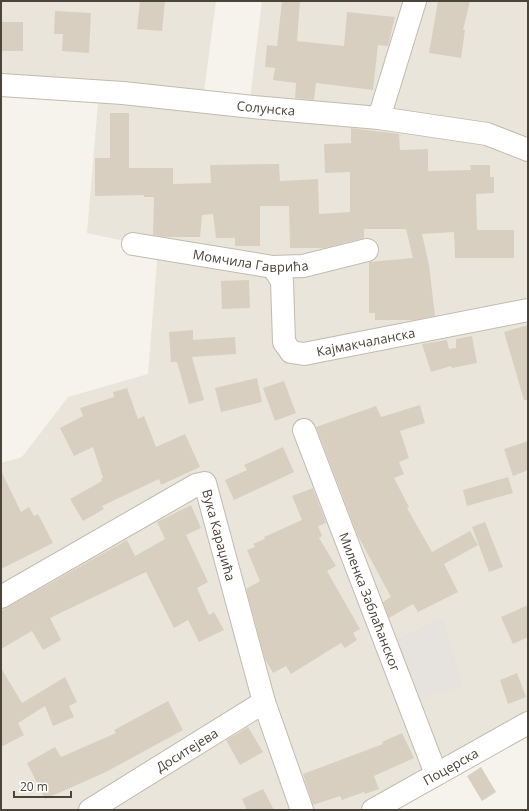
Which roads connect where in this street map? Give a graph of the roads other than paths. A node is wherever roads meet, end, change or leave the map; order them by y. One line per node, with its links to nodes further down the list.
1 (415, 1): 3 (street)
2 (1, 85): 3 (street, Солунска)
3 (379, 118): 4 (street, Солунска)
4 (528, 150)
5 (133, 244): 7 (street, Момчила Гаврића)
6 (367, 250): 7 (street, Момчила Гаврића)
7 (273, 267): 8 (street, Кајмакчаланска)
8 (528, 310)
9 (304, 430): 13 (street, Миленка Заблаћанског)
10 (1, 597): 11 (street, Вука Караџића)
11 (264, 702): 14 (street, Доситејева); 15 (street, Вука Караџића)
12 (528, 723): 13 (street, Поцерска)
13 (436, 774): 16 (street, Поцерска)
14 (90, 810)
15 (302, 810)
16 (373, 810)

